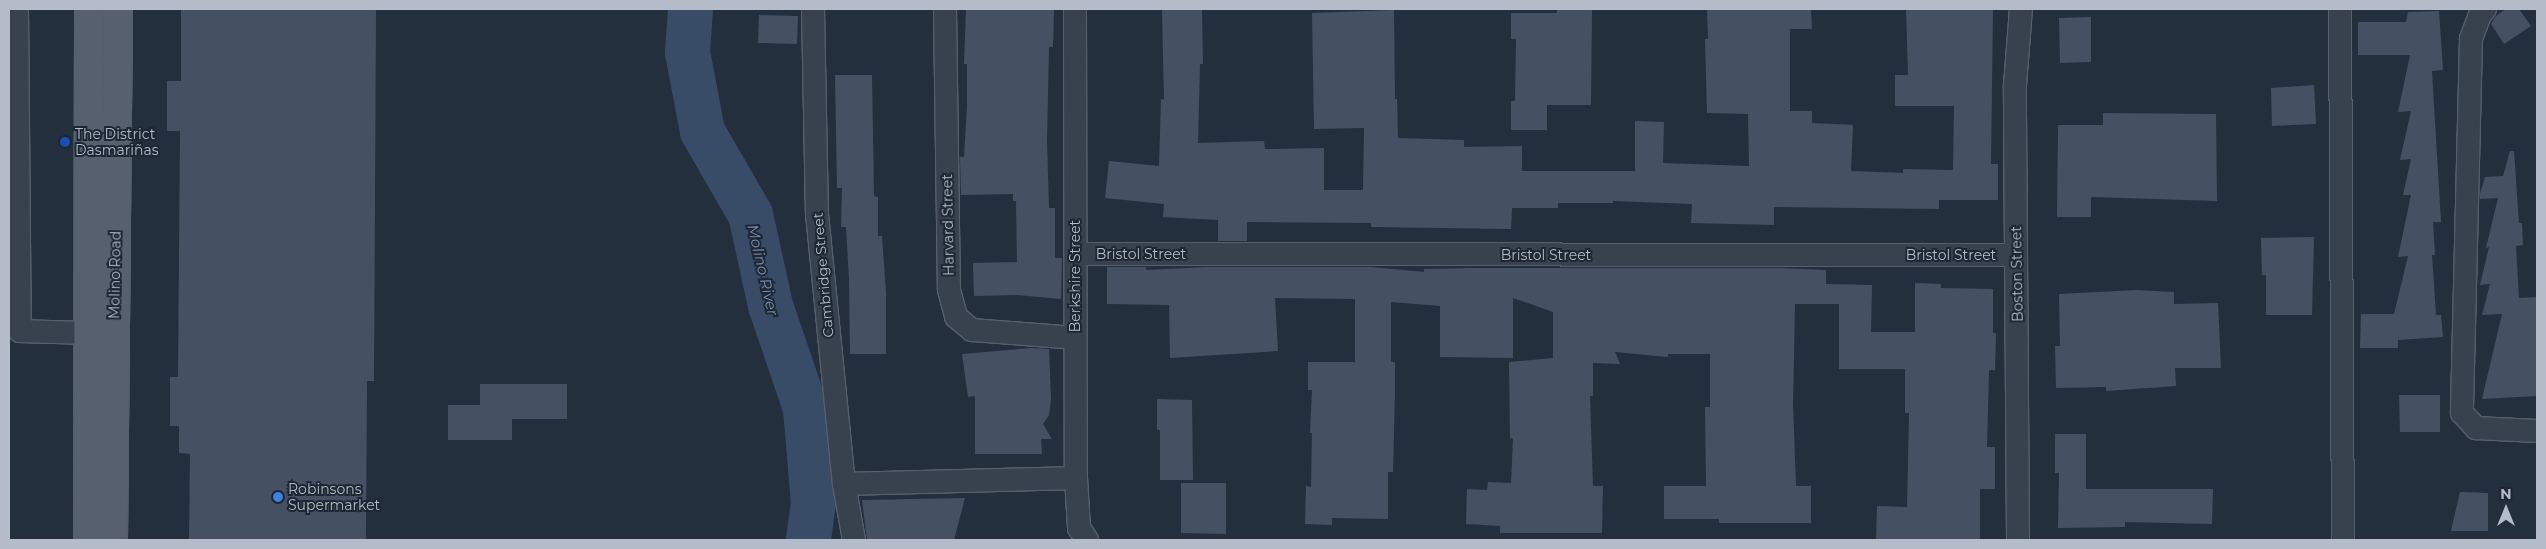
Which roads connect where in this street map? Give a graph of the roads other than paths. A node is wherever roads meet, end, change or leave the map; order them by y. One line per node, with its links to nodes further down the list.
1 (17, 9): 12 (street)
2 (89, 9): 12 (main road, Molino Road)
3 (118, 9): 18 (main road, Molino Road)
4 (813, 9): 16 (street, Cambridge Street)
5 (945, 9): 13 (street, Harvard Street)
6 (1075, 9): 10 (street, Berkshire Street)
7 (2021, 9): 11 (street, Boston Street)
8 (2340, 9): 22 (street)
9 (2485, 9): 14 (street)
10 (1076, 254): 11 (street, Bristol Street); 13 (street, Berkshire Street)
11 (2016, 255): 21 (street, Boston Street)
12 (89, 333): 17 (main road, Molino Road)
13 (1075, 338): 15 (street, Berkshire Street)
14 (2537, 431)
15 (1076, 478): 16 (street); 20 (street, Berkshire Street)
16 (844, 484): 19 (street, Cambridge Street)
17 (88, 540)
18 (113, 540)
19 (854, 540)
20 (1086, 540)
21 (2018, 540)
22 (2343, 540)

